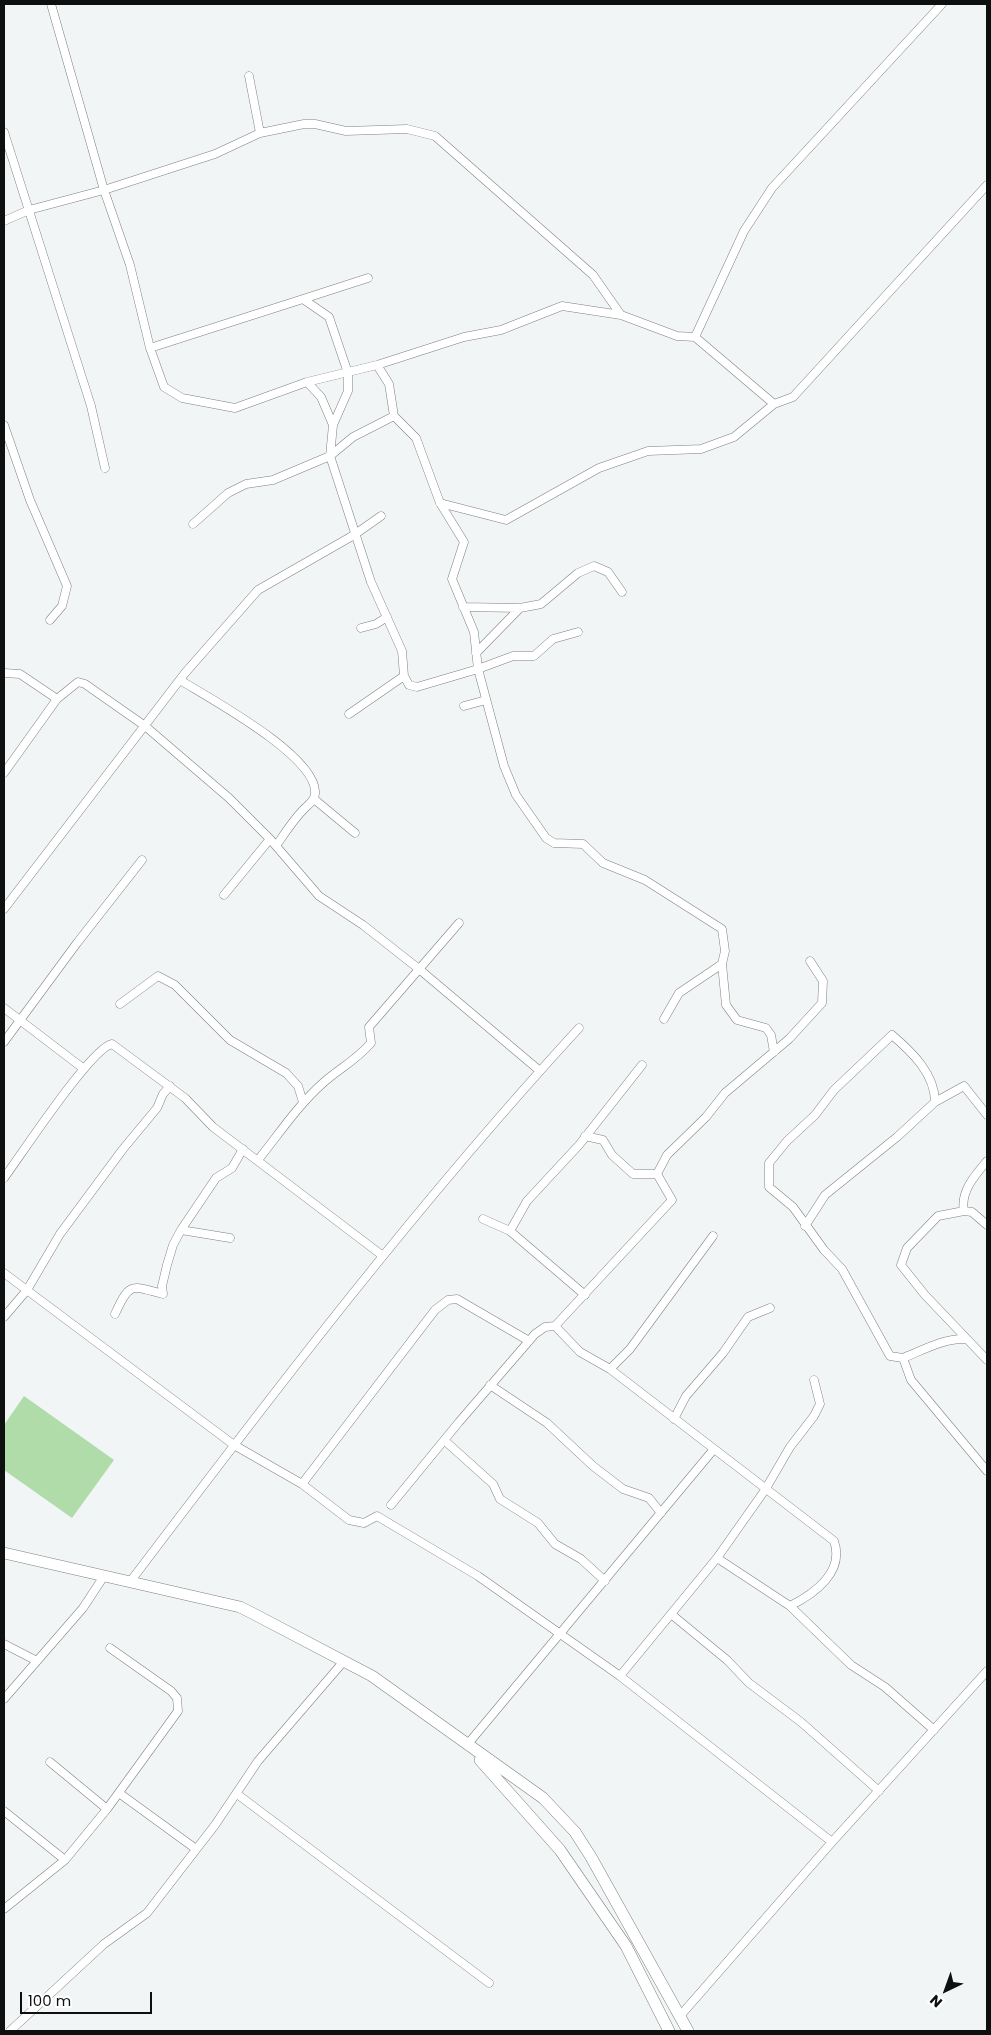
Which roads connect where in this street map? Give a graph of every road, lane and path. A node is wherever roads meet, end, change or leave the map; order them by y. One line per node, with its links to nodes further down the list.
1 (51, 4): 7 (street)
2 (942, 4): 13 (street)
3 (250, 76): 5 (street)
4 (4, 132): 8 (street)
5 (260, 134): 7 (street); 12 (street)
6 (987, 185): 18 (street)
7 (104, 190): 8 (street); 14 (street)
8 (29, 210): 9 (street); 23 (street)
9 (4, 221)
10 (368, 278): 11 (street)
11 (303, 299): 14 (street); 16 (street)
12 (621, 315): 13 (street); 15 (street)
13 (694, 337): 18 (street)
14 (150, 348): 17 (street)
15 (377, 365): 16 (street); 19 (street)
16 (348, 373): 17 (street); 21 (street)
17 (307, 382): 21 (street)
18 (774, 404): 24 (street)
19 (394, 416): 22 (street); 24 (street)
20 (4, 425): 32 (street)
21 (334, 425): 22 (street)
22 (330, 456): 26 (street); 27 (street)
23 (105, 468)
24 (440, 503): 29 (street)
25 (381, 516): 27 (street)
26 (193, 524)
27 (354, 535): 31 (street); 39 (street)
28 (622, 592): 30 (street)
29 (463, 608): 30 (street); 35 (street)
30 (520, 608): 35 (street)
31 (387, 617): 33 (street); 38 (street)
32 (50, 620)
33 (360, 628)
34 (578, 632): 36 (street)
35 (476, 653): 36 (street)
36 (478, 669): 38 (street); 41 (street)
37 (4, 673): 40 (street)
38 (404, 676): 43 (street)
39 (180, 680): 44 (street); 46 (street)
40 (57, 700): 44 (street); 45 (street)
41 (486, 700): 42 (street); 55 (street)
42 (464, 706)
43 (349, 714)
44 (145, 726): 48 (street); 52 (street)
45 (4, 773)
46 (314, 799): 47 (street); 49 (street)
47 (355, 833)
48 (270, 839): 49 (street); 51 (street)
49 (276, 846): 56 (street)
50 (142, 860): 60 (street)
51 (224, 895)
52 (4, 909)
53 (459, 923): 56 (street)
54 (810, 960): 63 (street)
55 (722, 964): 59 (street); 63 (street)
56 (419, 969): 66 (street); 68 (street)
57 (120, 1004): 68 (street)
58 (4, 1008): 60 (street)
59 (664, 1019)
60 (20, 1022): 62 (street); 65 (street)
61 (579, 1028): 66 (street)
62 (4, 1042)
63 (774, 1052): 75 (street)
64 (642, 1066): 71 (street)
65 (84, 1069): 67 (street); 76 (street)
66 (540, 1071): 85 (street)
67 (170, 1086): 72 (street); 87 (street)
68 (303, 1102): 73 (street)
69 (935, 1102): 70 (street); 80 (street); 80 (street)
70 (987, 1115)
71 (586, 1136): 75 (street); 82 (street)
72 (244, 1150): 73 (street); 81 (street)
73 (258, 1160): 85 (street)
74 (987, 1161): 77 (street)
75 (657, 1174): 88 (street)
76 (4, 1178)
77 (964, 1211): 79 (street); 93 (street)
78 (483, 1219): 82 (street)
79 (987, 1225)
80 (805, 1226): 95 (street)
81 (181, 1230): 84 (street); 90 (street)
82 (510, 1231): 88 (street)
83 (713, 1236): 97 (street)
84 (230, 1238)
85 (383, 1256): 102 (street)
86 (4, 1273): 87 (street)
87 (28, 1290): 91 (street); 102 (street)
88 (585, 1295): 92 (street)
89 (770, 1308): 100 (street)
90 (115, 1314)
91 (4, 1317)
92 (555, 1326): 94 (street); 97 (street)
93 (966, 1339): 95 (street); 96 (street)
94 (529, 1341): 99 (street); 105 (street)
95 (903, 1358): 104 (street)
96 (987, 1360)
97 (610, 1369): 100 (street)
98 (814, 1380): 106 (street)
99 (490, 1385): 101 (street); 108 (street)
100 (674, 1419): 103 (street)
101 (444, 1440): 107 (street); 112 (street)
102 (234, 1445): 105 (street); 113 (street)
103 (714, 1449): 106 (street); 108 (street)
104 (987, 1471)
105 (302, 1484): 116 (street)
106 (765, 1490): 110 (street); 114 (street)
107 (391, 1506)
108 (661, 1513): 112 (street)
109 (4, 1553): 111 (street)
110 (718, 1558): 114 (street); 115 (street)
111 (104, 1576): 113 (street); 119 (street)
112 (605, 1581): 116 (street)
113 (130, 1582): 120 (street)
114 (790, 1606): 124 (street)
115 (671, 1614): 122 (street); 127 (street)
116 (559, 1635): 122 (street); 125 (street)
117 (4, 1644): 119 (street)
118 (110, 1648): 128 (street)
119 (36, 1661): 123 (street)
120 (344, 1662): 125 (street); 129 (street)
121 (987, 1671): 124 (street)
122 (620, 1676): 133 (street)
123 (4, 1699)
124 (934, 1730): 127 (street)
125 (467, 1745): 132 (street); 135 (street)
126 (50, 1762): 130 (street)
127 (879, 1791): 133 (street)
128 (119, 1793): 130 (street); 134 (street)
129 (237, 1794): 134 (street); 138 (street)
130 (107, 1809): 136 (street)
131 (4, 1811): 136 (street)
132 (575, 1832): 135 (street); 139 (street)
133 (832, 1842): 139 (street)
134 (196, 1849): 140 (street)
135 (560, 1850): 141 (street)
136 (65, 1860): 137 (street)
137 (4, 1909)
138 (489, 1983)
139 (680, 2016): 142 (street)
140 (10, 2031)
141 (669, 2031)
142 (688, 2031)

